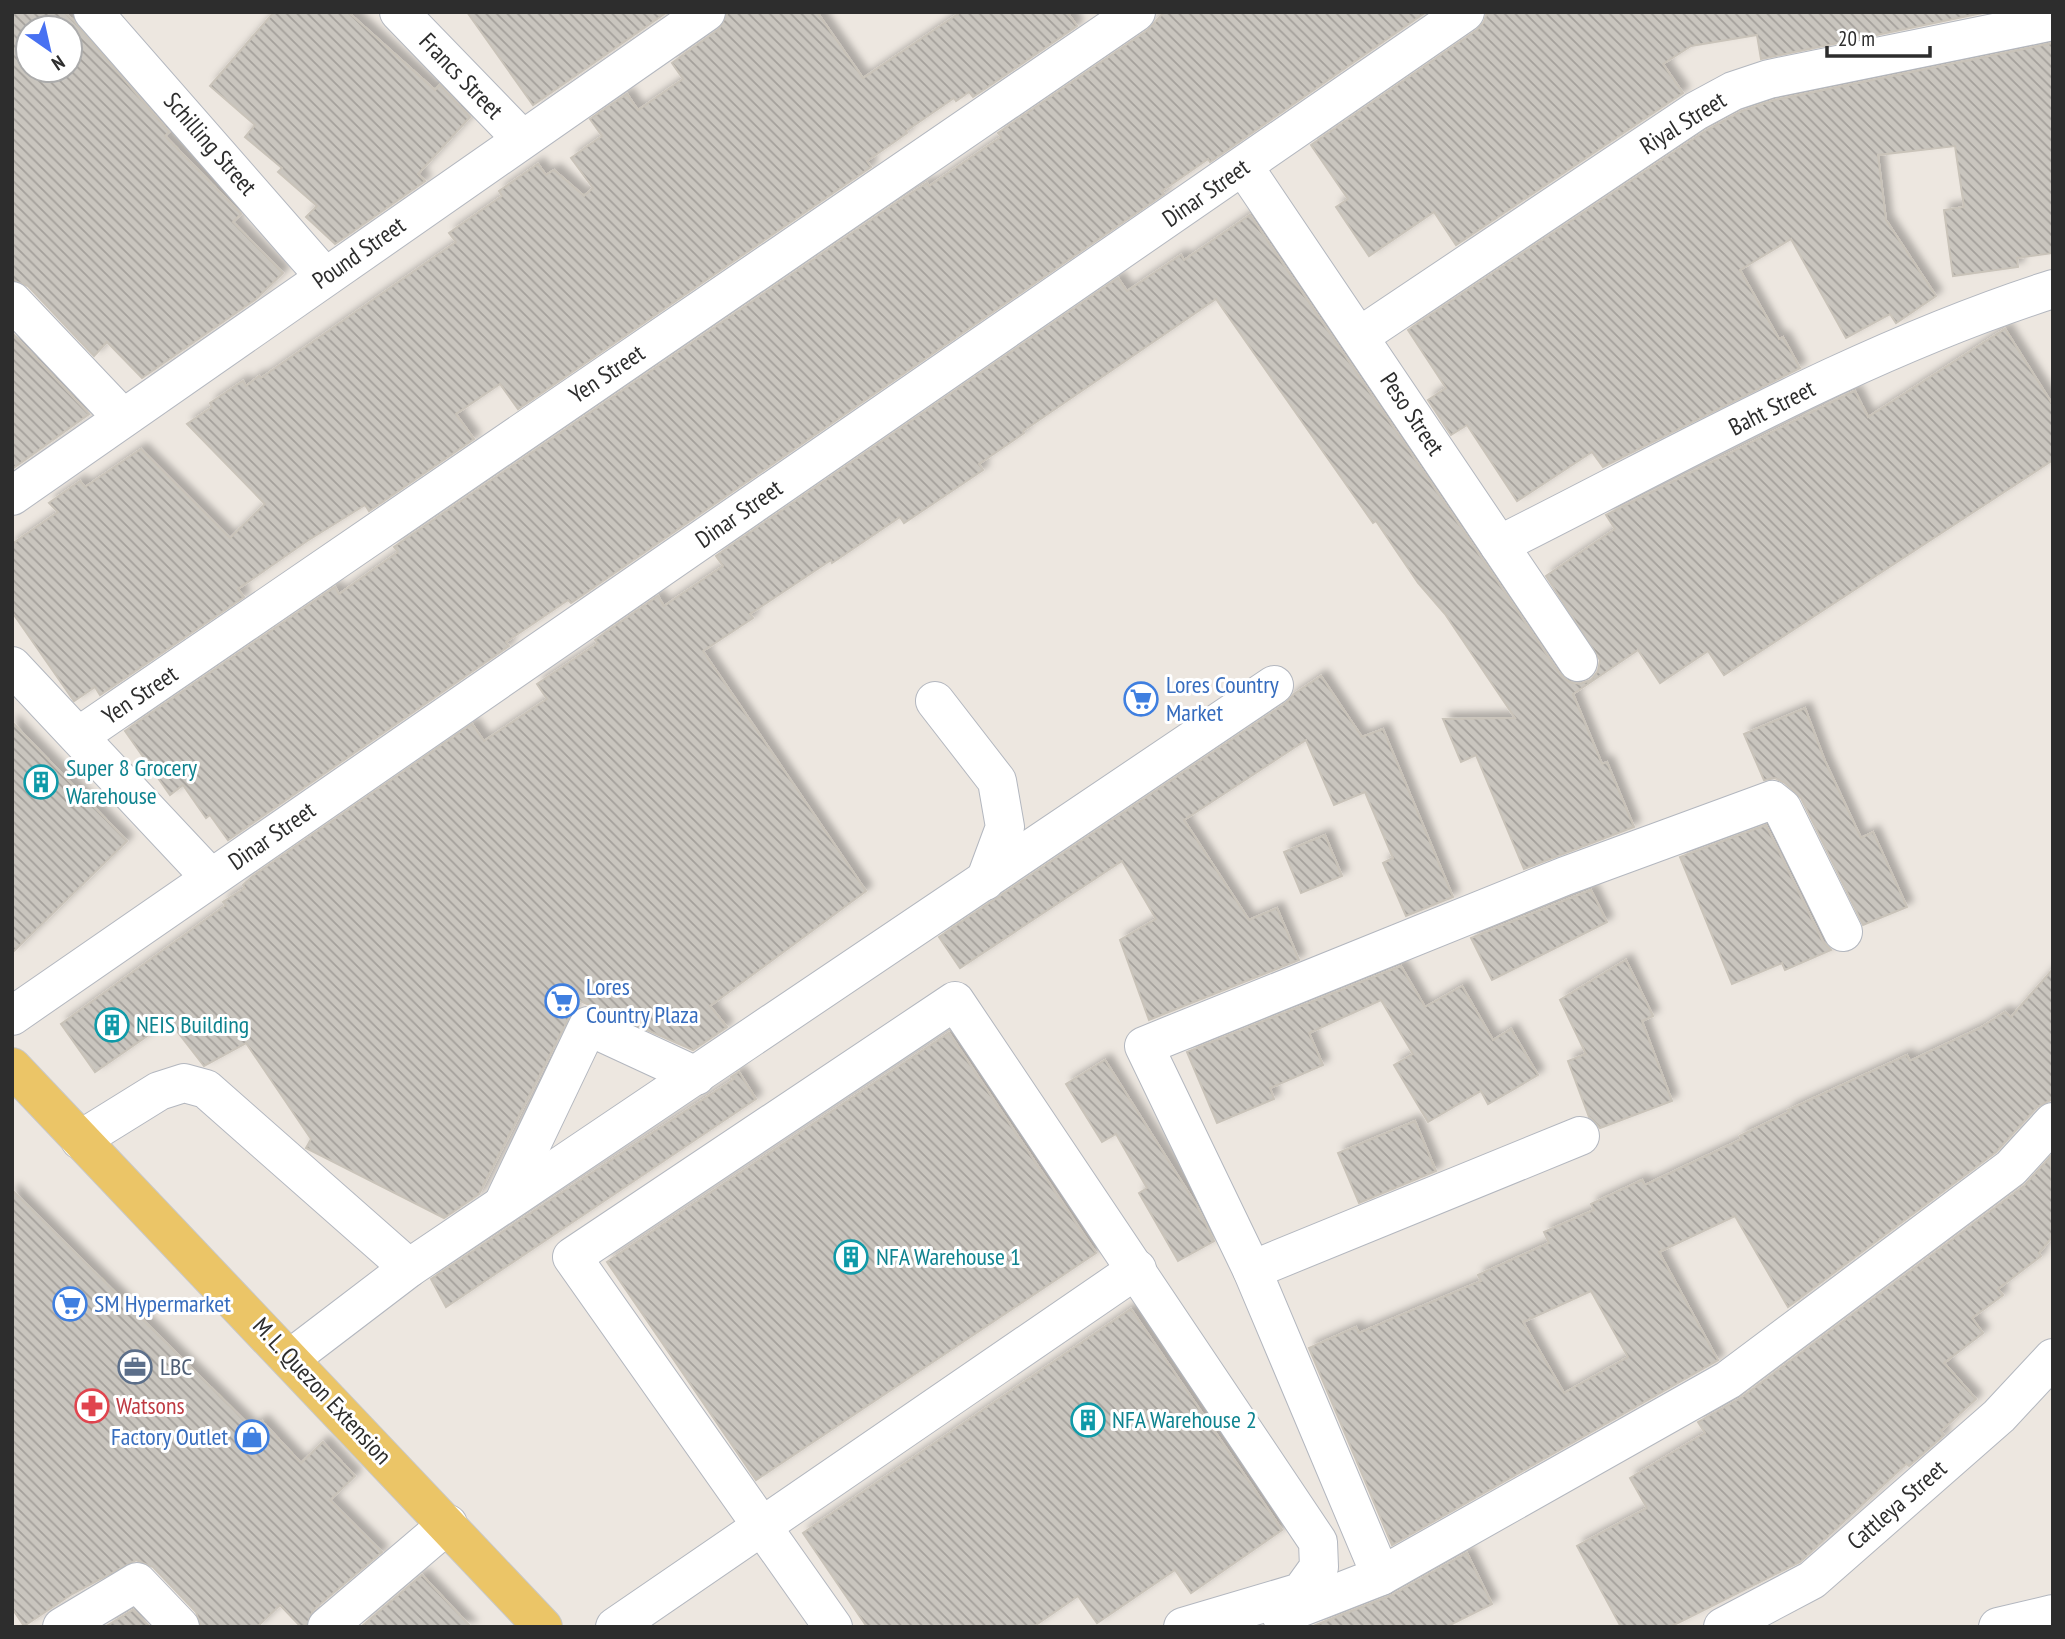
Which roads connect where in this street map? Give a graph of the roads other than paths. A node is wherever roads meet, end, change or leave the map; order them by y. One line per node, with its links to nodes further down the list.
1 (93, 12): 9 (street, Schilling Street)
2 (399, 12): 7 (street, Francs Street)
3 (706, 12): 7 (street, Pound Street)
4 (1136, 12): 20 (street, Yen Street)
5 (1458, 14): 8 (street, Dinar Street)
6 (2053, 21): 12 (street, Riyal Street)
7 (522, 139): 9 (street, Pound Street)
8 (1244, 167): 12 (street, Peso Street); 21 (street, Dinar Street)
9 (325, 277): 13 (street, Pound Street)
10 (2053, 289): 15 (street, Baht Street)
11 (12, 301): 13 (street)
12 (1360, 336): 15 (street, Peso Street)
13 (123, 418): 14 (street, Pound Street)
14 (12, 496)
15 (1499, 545): 16 (street, Peso Street)
16 (1578, 662)
17 (12, 666): 20 (street)
18 (1274, 685): 22 (street)
19 (935, 701): 22 (street)
20 (79, 736): 21 (street)
21 (211, 878): 24 (street, Dinar Street)
22 (985, 881): 26 (street)
23 (1843, 932): 33 (street)
24 (12, 1016)
25 (12, 1067): 29 (main road, M. L. Quezon Extension)
26 (696, 1076): 30 (street); 30 (street)
27 (2053, 1122): 38 (street)
28 (1580, 1136): 33 (street)
29 (80, 1140): 31 (street); 34 (main road, M. L. Quezon Extension)
30 (503, 1204): 31 (street)
31 (409, 1268): 34 (street)
32 (1137, 1269): 37 (street); 37 (street); 46 (street)
33 (1252, 1270): 38 (street)
34 (291, 1358): 36 (main road, M. L. Quezon Extension)
35 (2053, 1358): 48 (street, Cattleya Street)
36 (448, 1524): 42 (street); 43 (main road, M. L. Quezon Extension)
37 (762, 1526): 44 (street); 45 (street)
38 (1381, 1576): 47 (street)
39 (2053, 1614): 49 (street)
40 (62, 1627): 41 (street)
41 (180, 1627)
42 (327, 1627)
43 (543, 1627)
44 (615, 1627)
45 (833, 1627)
46 (1182, 1627)
47 (1241, 1627)
48 (1723, 1627)
49 (1998, 1627)

